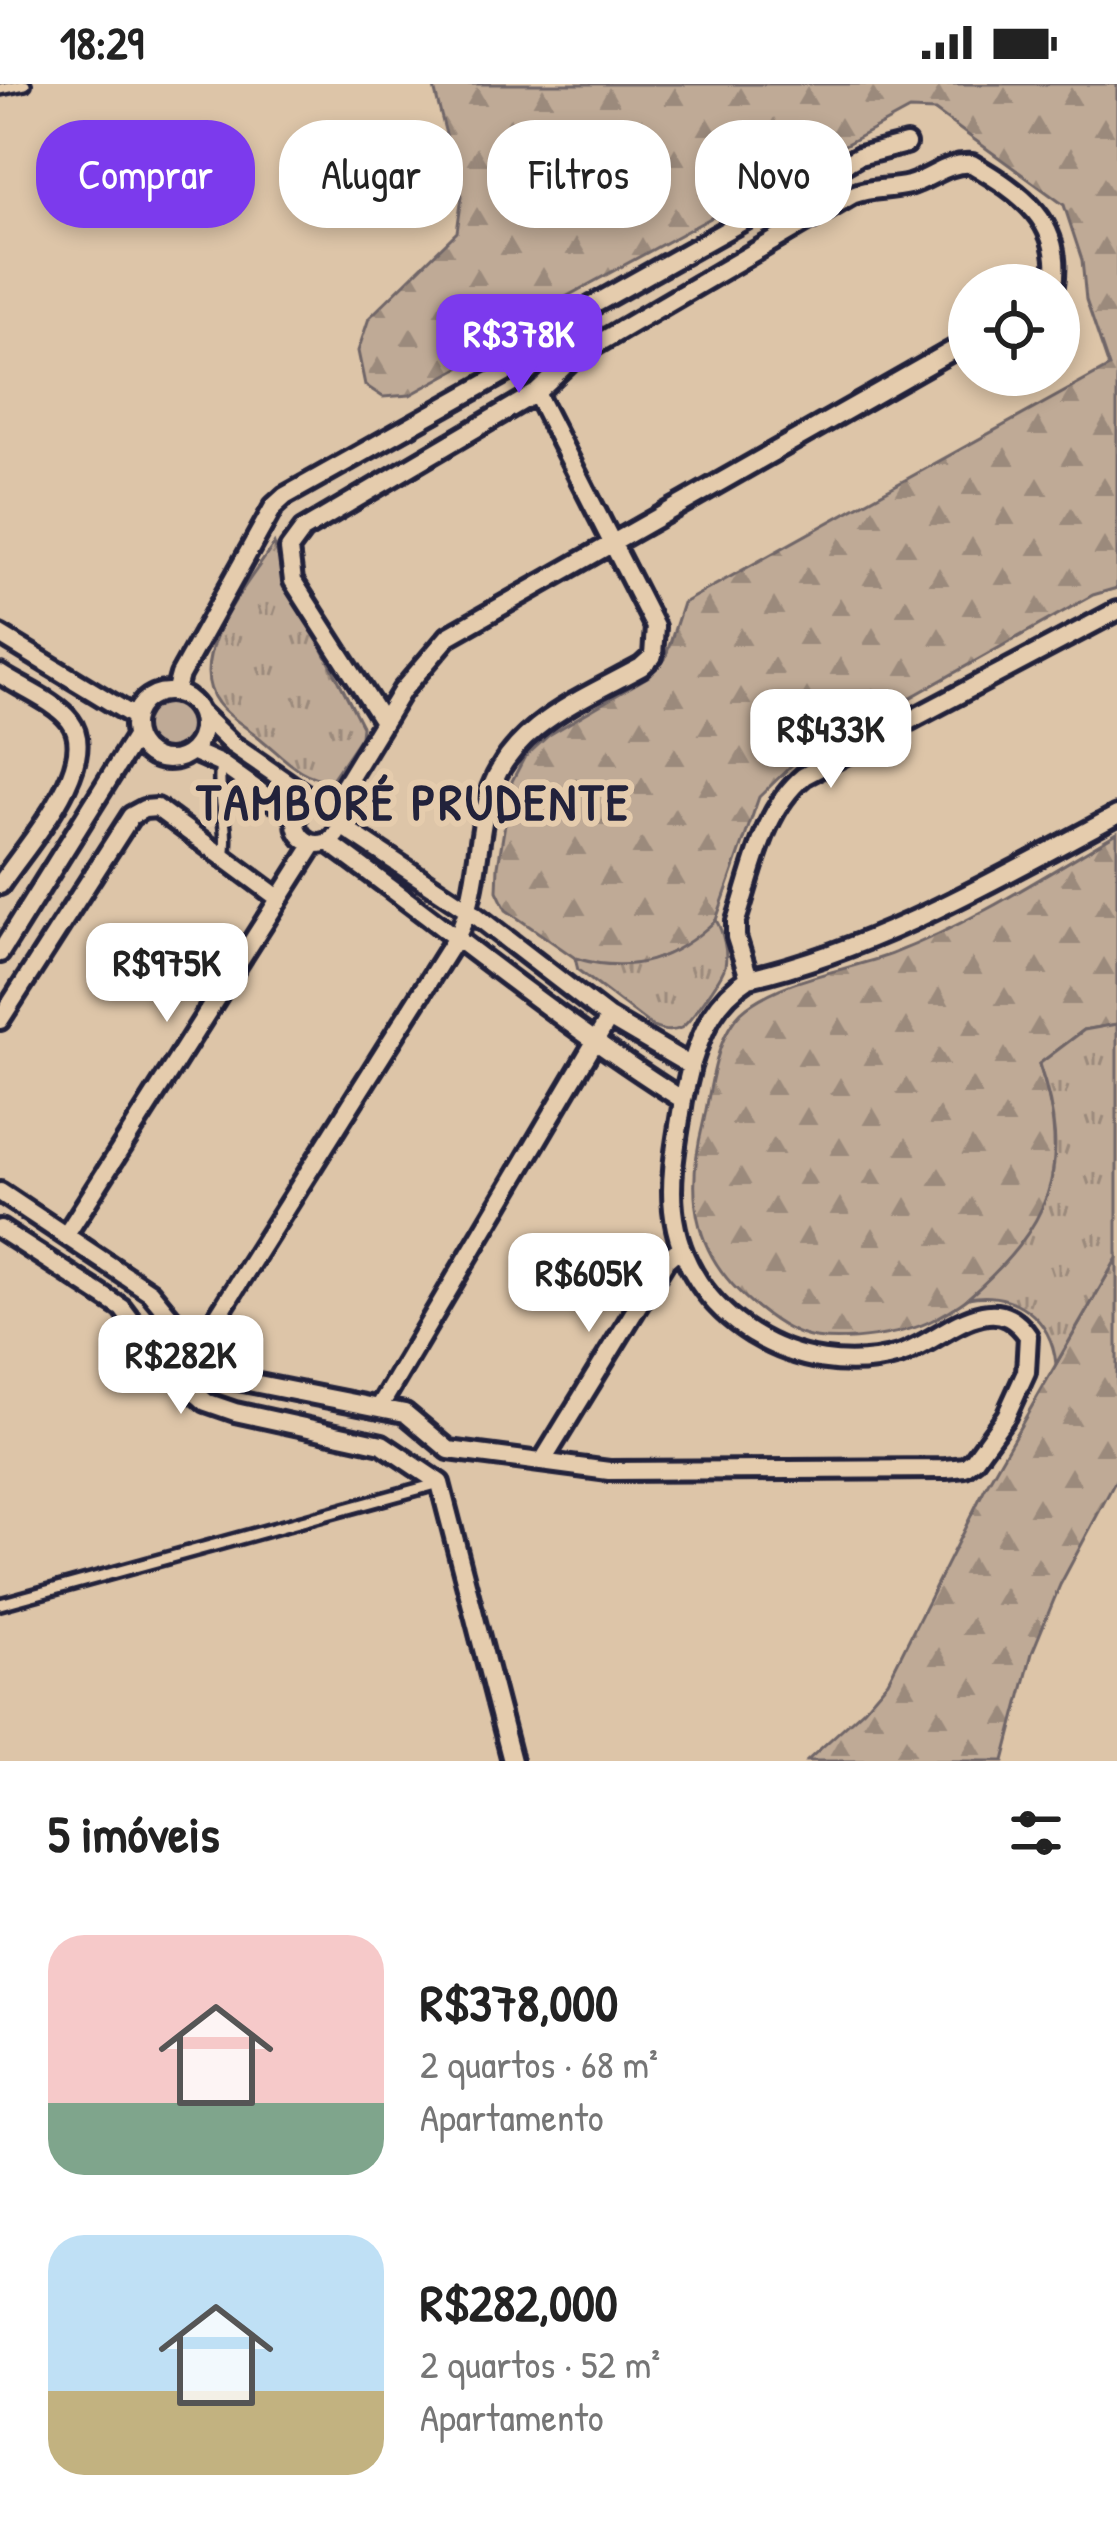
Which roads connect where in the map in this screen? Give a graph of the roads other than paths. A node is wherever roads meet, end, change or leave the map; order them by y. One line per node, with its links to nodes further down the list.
1 (25, 84): 2 (lane)
2 (0, 89)
3 (906, 144): 11 (street)
4 (1054, 264): 6 (street)
5 (948, 353): 7 (street)
6 (536, 394): 7 (street); 14 (street)
7 (613, 546): 14 (street); 26 (street)
8 (1117, 611): 29 (street)
9 (0, 635): 13 (street)
10 (0, 674): 24 (street)
11 (176, 693): 12 (street); 13 (street)
12 (199, 712): 16 (street); 18 (street)
13 (135, 717): 15 (street)
14 (382, 720): 18 (street)
15 (135, 737): 16 (street); 28 (street)
16 (191, 751): 17 (street)
17 (221, 764): 20 (street); 23 (lane)
18 (323, 803): 20 (street); 21 (street)
19 (1117, 815): 29 (street)
20 (297, 818): 22 (street)
21 (340, 825): 22 (street); 26 (street)
22 (321, 843): 25 (street); 27 (street)
23 (224, 858): 25 (street); 31 (street)
24 (0, 885)
25 (278, 897): 37 (street)
26 (470, 911): 27 (street); 30 (street)
27 (458, 936): 32 (street); 39 (street)
28 (0, 953)
29 (749, 978): 33 (street)
30 (609, 1018): 32 (street); 33 (street)
31 (0, 1020)
32 (593, 1043): 34 (street); 40 (street)
33 (691, 1066): 34 (street)
34 (683, 1100): 38 (street)
35 (0, 1192): 37 (street)
36 (0, 1228): 42 (street)
37 (66, 1235): 39 (street)
38 (681, 1247): 41 (street); 41 (street)
39 (196, 1349): 40 (street)
40 (380, 1406): 41 (street)
41 (542, 1462)
42 (440, 1483): 43 (lane); 44 (street)
43 (0, 1604)
44 (512, 1761)

